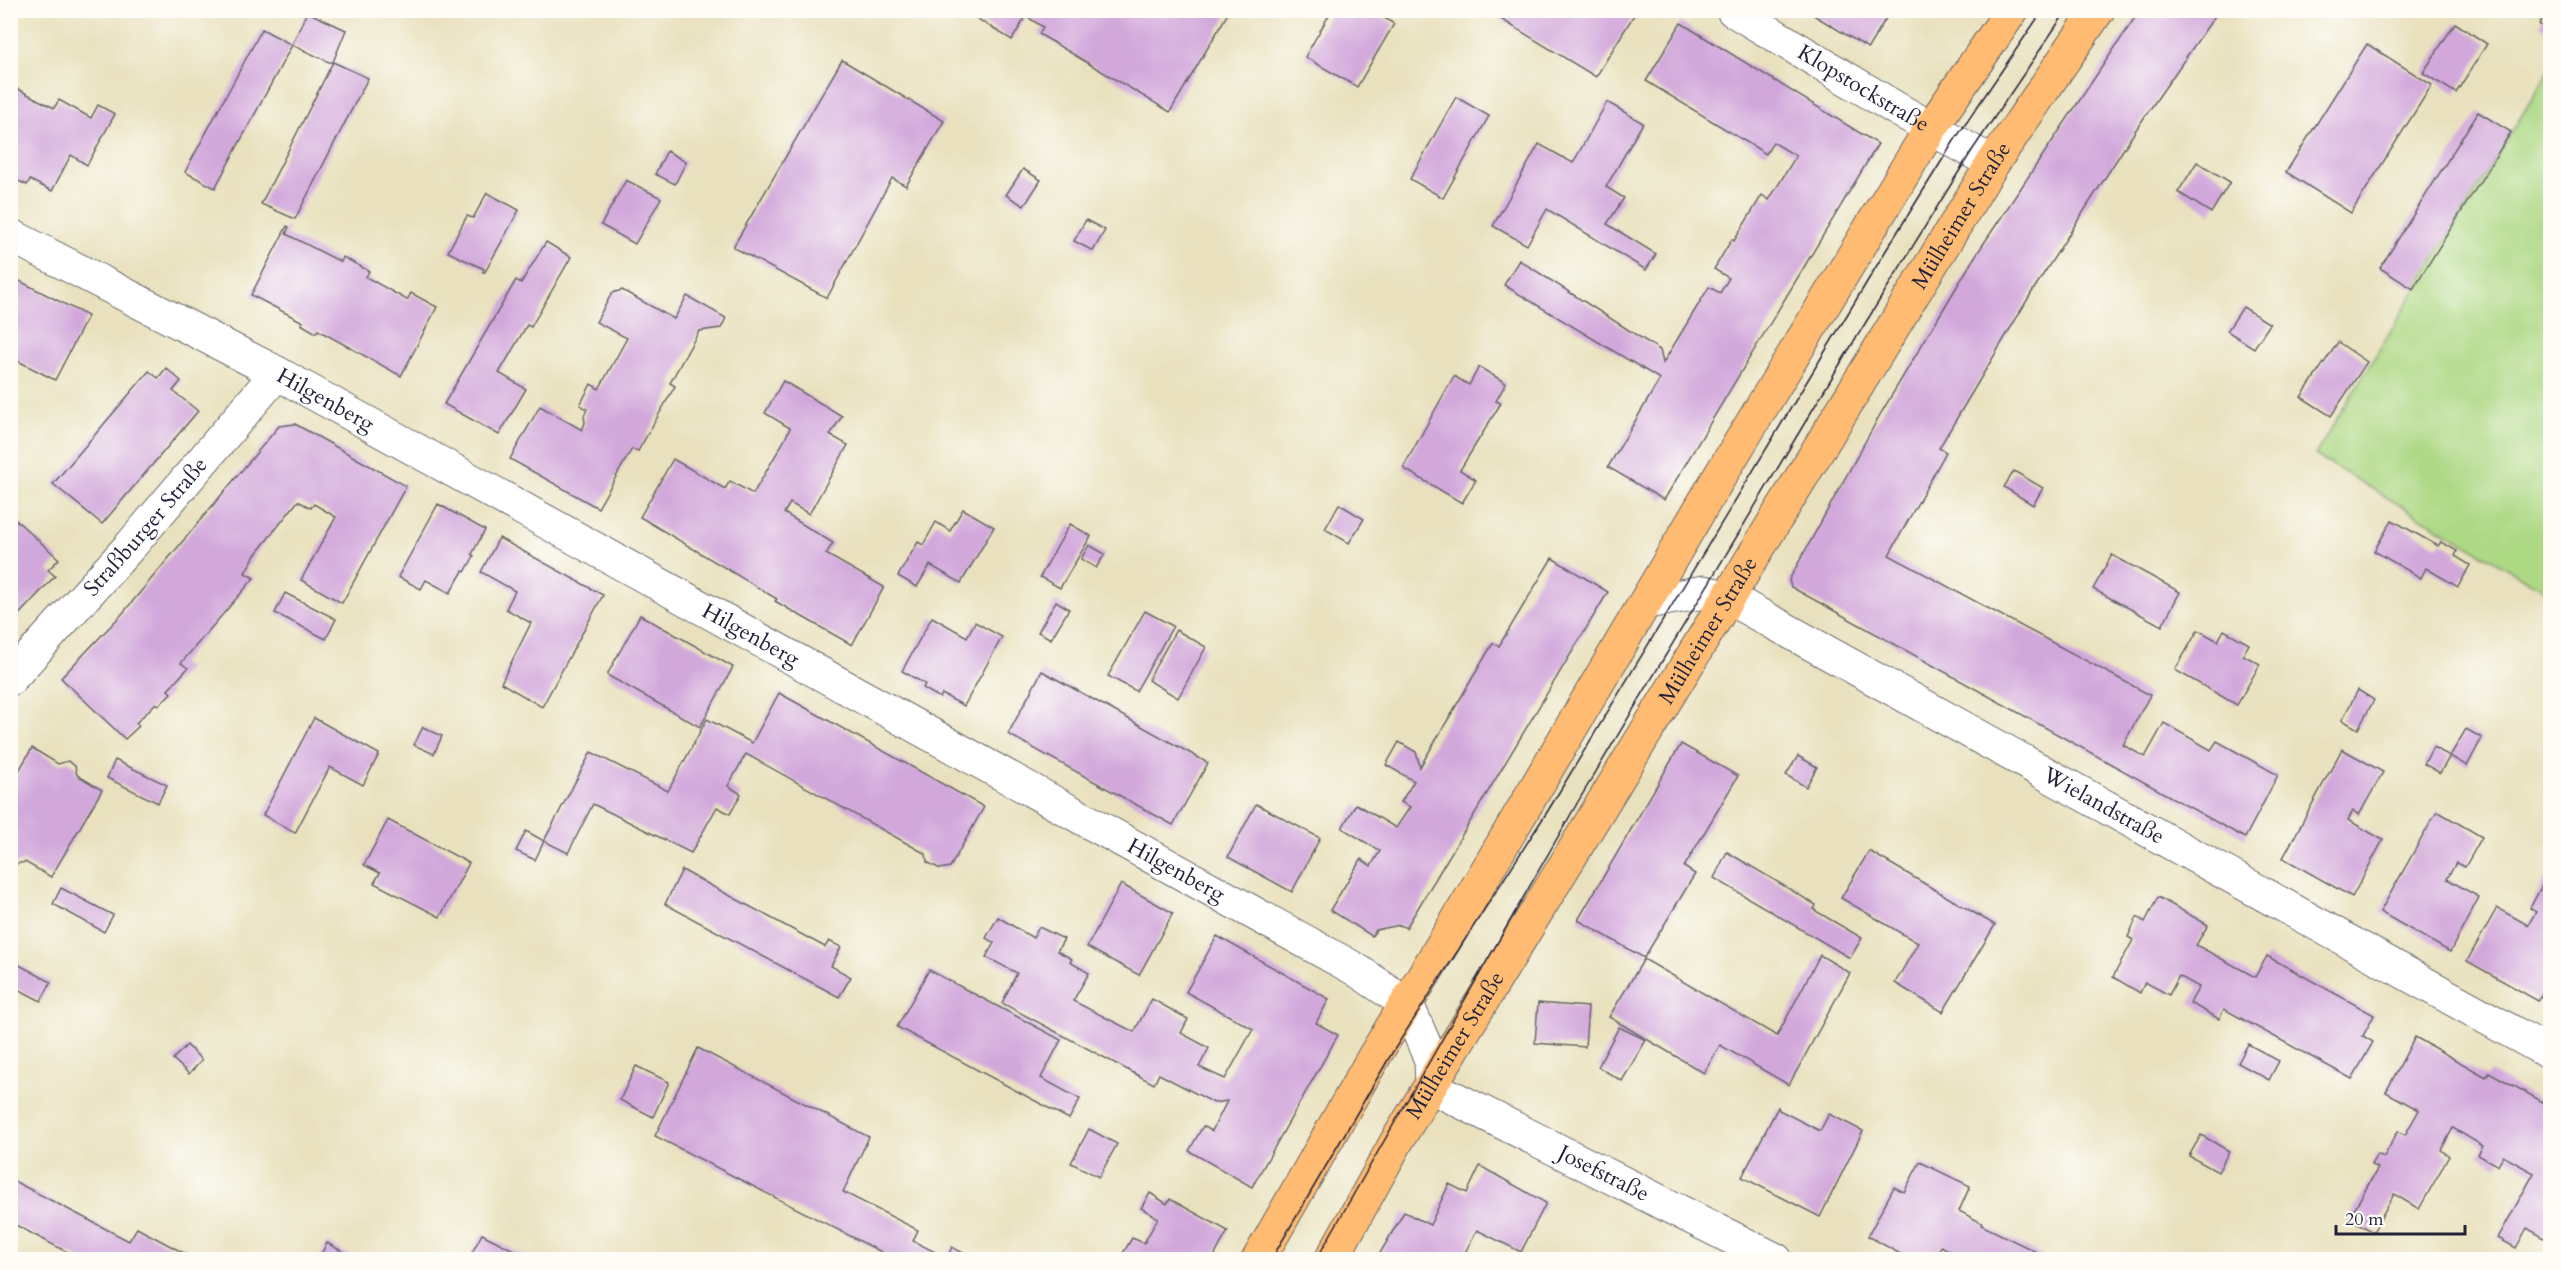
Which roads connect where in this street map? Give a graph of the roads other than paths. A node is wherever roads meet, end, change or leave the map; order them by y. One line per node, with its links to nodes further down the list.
1 (1733, 10): 4 (street, Klopstockstraße)
2 (2012, 10): 4 (main road)
3 (2098, 10): 5 (main road, Mülheimer Straße)
4 (1931, 128): 5 (street, Klopstockstraße); 9 (main road)
5 (1993, 163): 8 (main road, Mülheimer Straße)
6 (10, 235): 7 (street, Hilgenberg)
7 (277, 373): 10 (street, Straßburger Straße); 11 (street, Hilgenberg)
8 (1727, 597): 9 (street, Wielandstraße); 12 (street, Wielandstraße); 13 (main road, Mülheimer Straße)
9 (1647, 602): 11 (main road)
10 (10, 679)
11 (1407, 1004): 13 (street); 14 (main road)
12 (2550, 1053)
13 (1432, 1087): 15 (main road, Mülheimer Straße); 16 (street, Josefstraße)
14 (1258, 1260)
15 (1331, 1260)
16 (1776, 1260)

